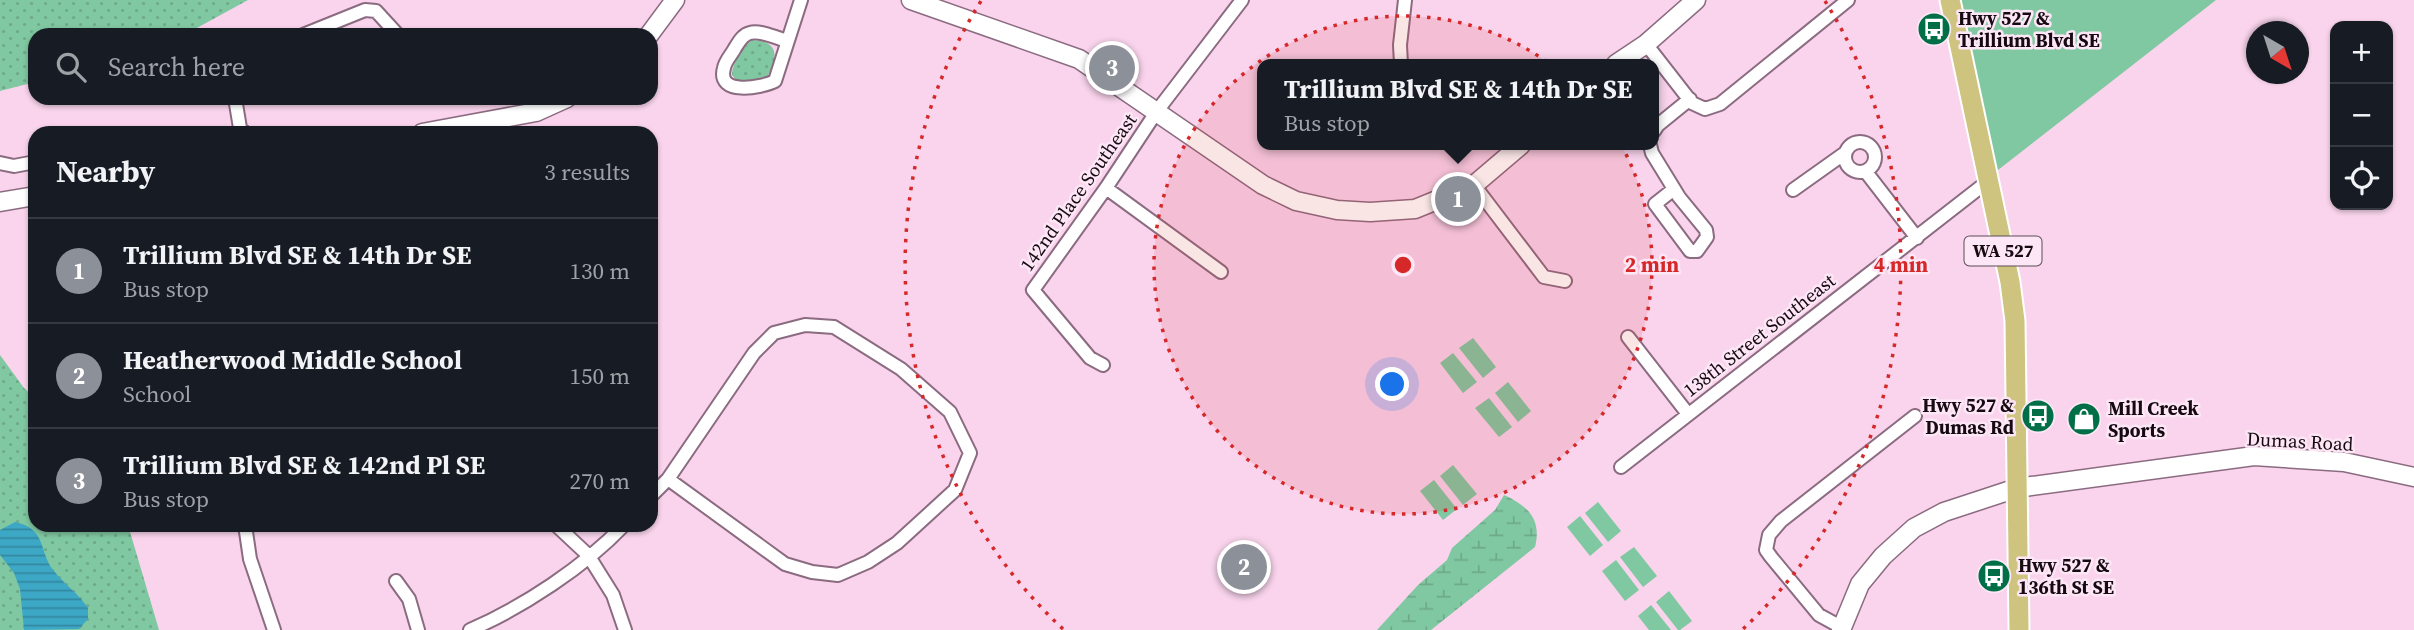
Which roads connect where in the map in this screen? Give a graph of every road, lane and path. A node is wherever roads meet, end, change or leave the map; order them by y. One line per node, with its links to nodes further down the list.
1 (675, 0): 11 (street)
2 (801, 0): 12 (street)
3 (911, 0): 21 (street)
4 (1242, 0): 21 (street, 142nd Place Southeast)
5 (1405, 0): 14 (street)
6 (1696, 0): 13 (street)
7 (1848, 0): 18 (street)
8 (1950, 0): 31 (main road, WA 527)
9 (320, 28): 10 (street)
10 (392, 28)
11 (654, 28)
12 (787, 41): 12 (street)
13 (1646, 44): 15 (street); 16 (street)
14 (1401, 59)
15 (1624, 59)
16 (1658, 59)
17 (1659, 61): 18 (street)
18 (1689, 99): 22 (street)
19 (236, 105): 23 (street)
20 (552, 105): 24 (street)
21 (1157, 111): 32 (street); 33 (street, 142nd Place Southeast)
22 (1659, 124)
23 (239, 126)
24 (460, 126)
25 (1515, 150): 32 (street)
26 (1651, 150): 34 (street)
27 (1845, 153): 30 (street); 30 (street); 35 (street)
28 (0, 163): 29 (street)
29 (28, 163)
30 (1866, 172): 38 (street)
31 (1987, 182): 38 (street, 138th Street Southeast); 48 (main road, WA 527)
32 (1474, 185): 40 (street)
33 (1106, 188): 39 (street); 42 (street, 142nd Place Southeast)
34 (1674, 189): 34 (street)
35 (1793, 190)
36 (28, 197): 37 (street)
37 (0, 202)
38 (1917, 238): 43 (street, 138th Street Southeast)
39 (1221, 272)
40 (1565, 282)
41 (1628, 337): 43 (street)
42 (1103, 365)
43 (1688, 414): 45 (street, 138th Street Southeast)
44 (1915, 416): 55 (street)
45 (1621, 467)
46 (2414, 477): 48 (street, Dumas Road)
47 (668, 479): 47 (street); 49 (street)
48 (2017, 488): 55 (street, Dumas Road); 60 (main road, WA 527)
49 (658, 489)
50 (246, 532): 56 (street)
51 (563, 532): 53 (street)
52 (616, 532): 53 (street)
53 (588, 555): 58 (street); 59 (street)
54 (396, 580): 57 (street)
55 (1841, 629)
56 (274, 630)
57 (418, 630)
58 (470, 630)
59 (625, 630)
60 (2019, 630)

